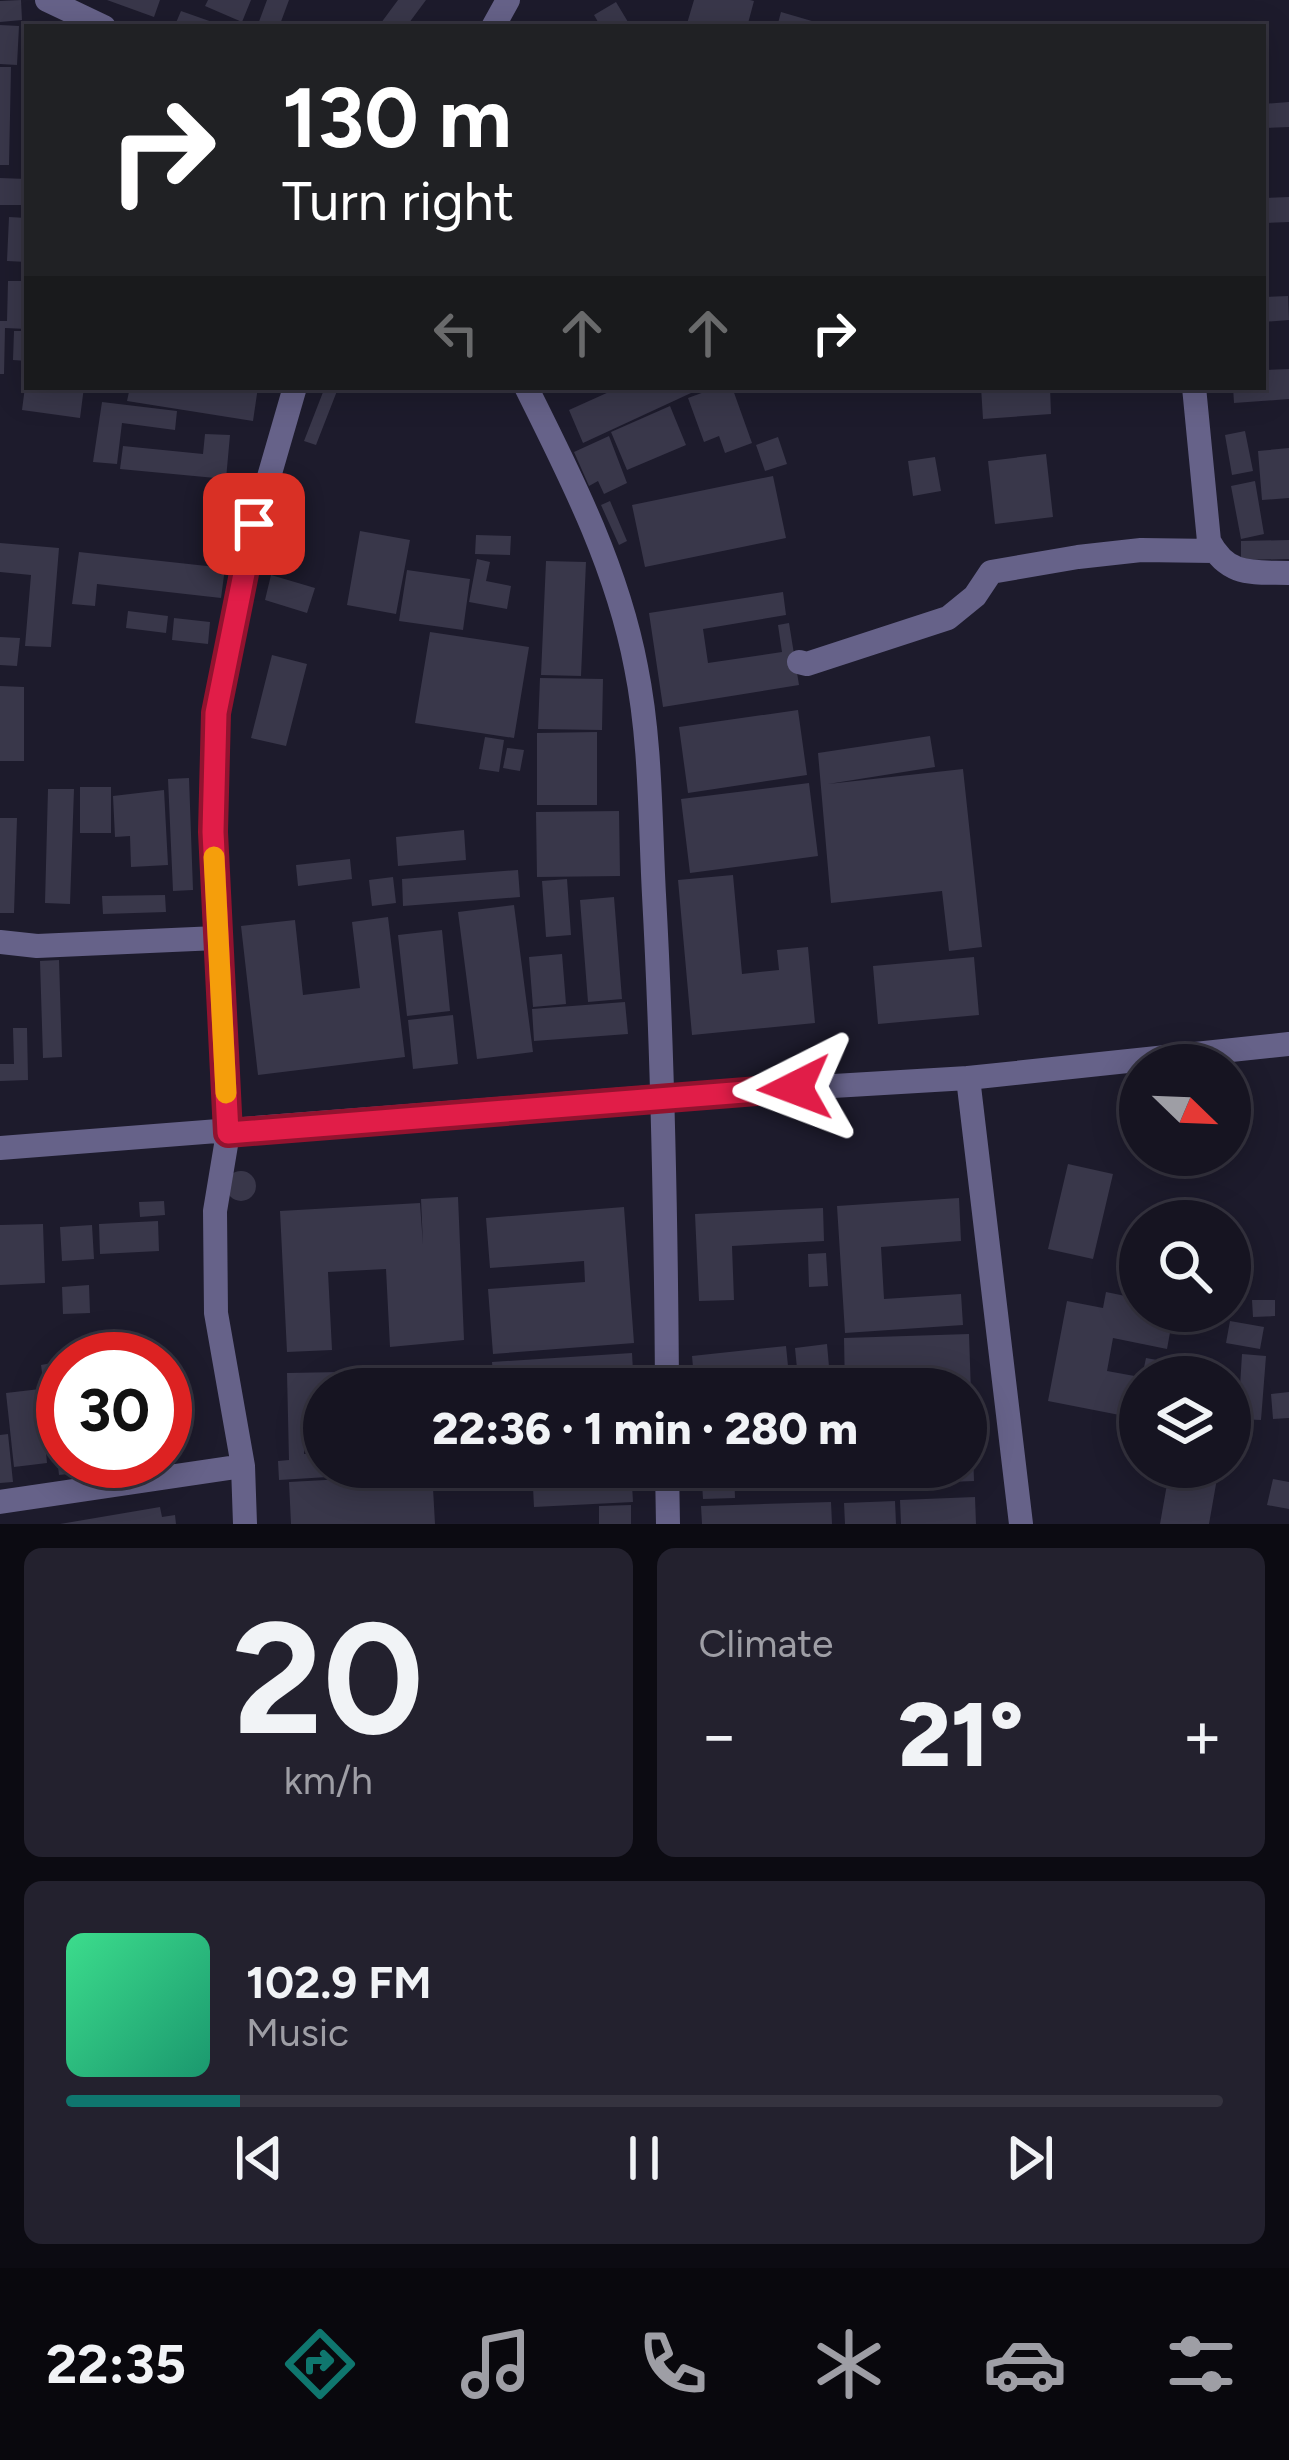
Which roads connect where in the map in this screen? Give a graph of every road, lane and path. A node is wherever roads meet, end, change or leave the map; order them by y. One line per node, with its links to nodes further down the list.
1 (47, 0): 2 (street)
2 (98, 24)
3 (294, 390): 9 (street)
4 (528, 390): 13 (street)
5 (1193, 390): 6 (street)
6 (1214, 551): 7 (street); 8 (street)
7 (1289, 573)
8 (799, 662)
9 (217, 938): 10 (street); 14 (street)
10 (0, 942)
11 (1289, 1044): 12 (street)
12 (968, 1078): 13 (street); 22 (street)
13 (665, 1096): 14 (street); 16 (street)
14 (228, 1133): 15 (street); 17 (street)
15 (0, 1148)
16 (667, 1368)
17 (243, 1466): 19 (street); 20 (street)
18 (667, 1488): 21 (street)
19 (0, 1502)
20 (245, 1524)
21 (668, 1524)
22 (1022, 1524)

